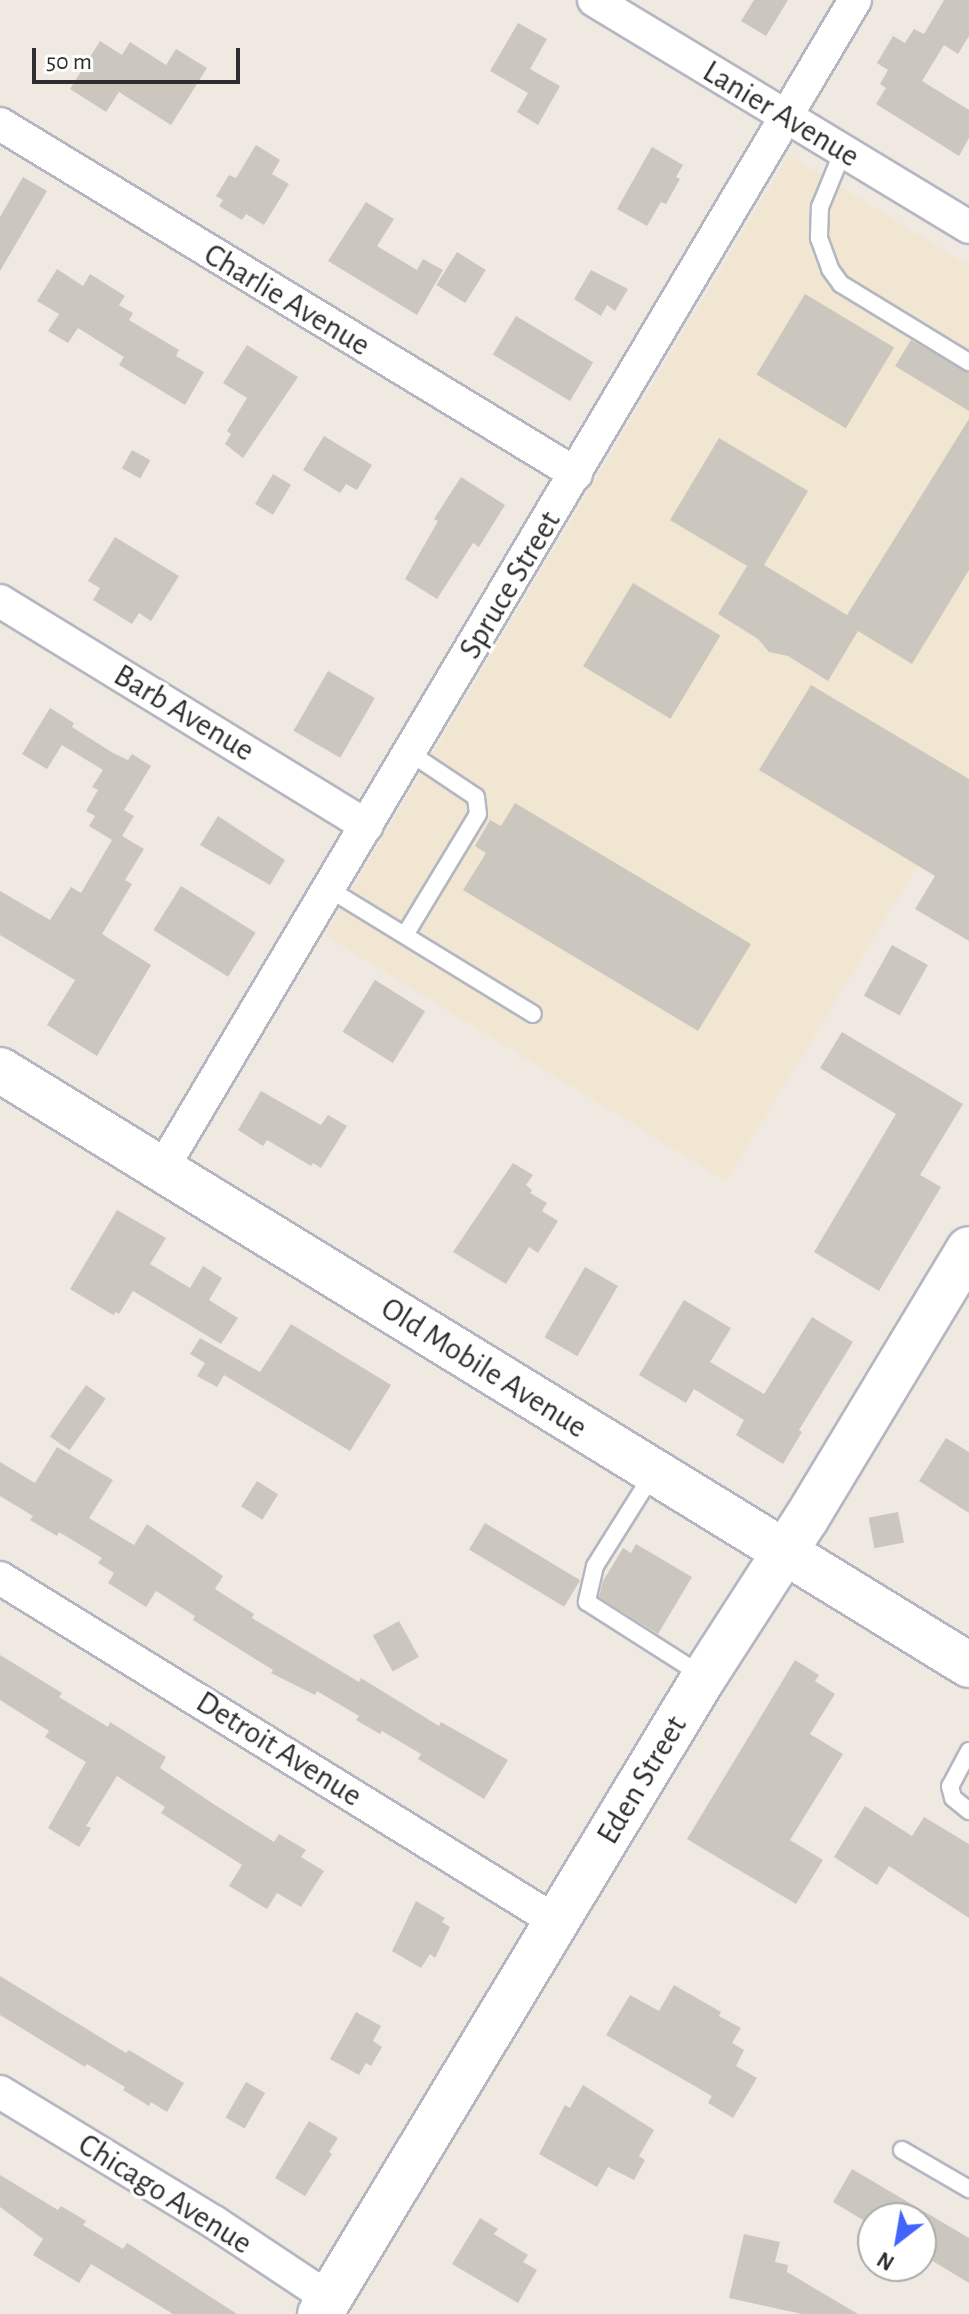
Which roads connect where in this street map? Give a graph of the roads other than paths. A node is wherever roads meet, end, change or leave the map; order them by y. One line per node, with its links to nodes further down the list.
1 (594, 0): 3 (street, Lanier Avenue)
2 (855, 0): 3 (street, Spruce Street)
3 (785, 116): 5 (street, Lanier Avenue); 8 (street, Spruce Street)
4 (0, 124): 8 (street, Charlie Avenue)
5 (843, 151): 6 (street, Lanier Avenue); 7 (lane)
6 (969, 227)
7 (969, 362)
8 (576, 474): 10 (street, Spruce Street)
9 (0, 601): 11 (street, Barb Avenue)
10 (410, 753): 11 (street, Spruce Street); 13 (lane)
11 (367, 826): 12 (street, Spruce Street)
12 (329, 889): 13 (lane); 16 (street, Spruce Street)
13 (405, 935): 14 (lane)
14 (533, 1014)
15 (0, 1070): 16 (street, Old Mobile Avenue)
16 (162, 1169): 18 (street, Old Mobile Avenue)
17 (969, 1249): 19 (street, Eden Street)
18 (654, 1472): 19 (street, Old Mobile Avenue); 22 (lane)
19 (784, 1553): 21 (street, Old Mobile Avenue); 22 (street, Eden Street)
20 (0, 1578): 25 (street, Detroit Avenue)
21 (969, 1665)
22 (704, 1677): 25 (street, Eden Street)
23 (969, 1751): 24 (lane)
24 (969, 1811)
25 (557, 1922): 29 (street, Eden Street)
26 (0, 2092): 29 (street, Chicago Avenue)
27 (902, 2150): 28 (lane)
28 (969, 2189)
29 (325, 2306)

